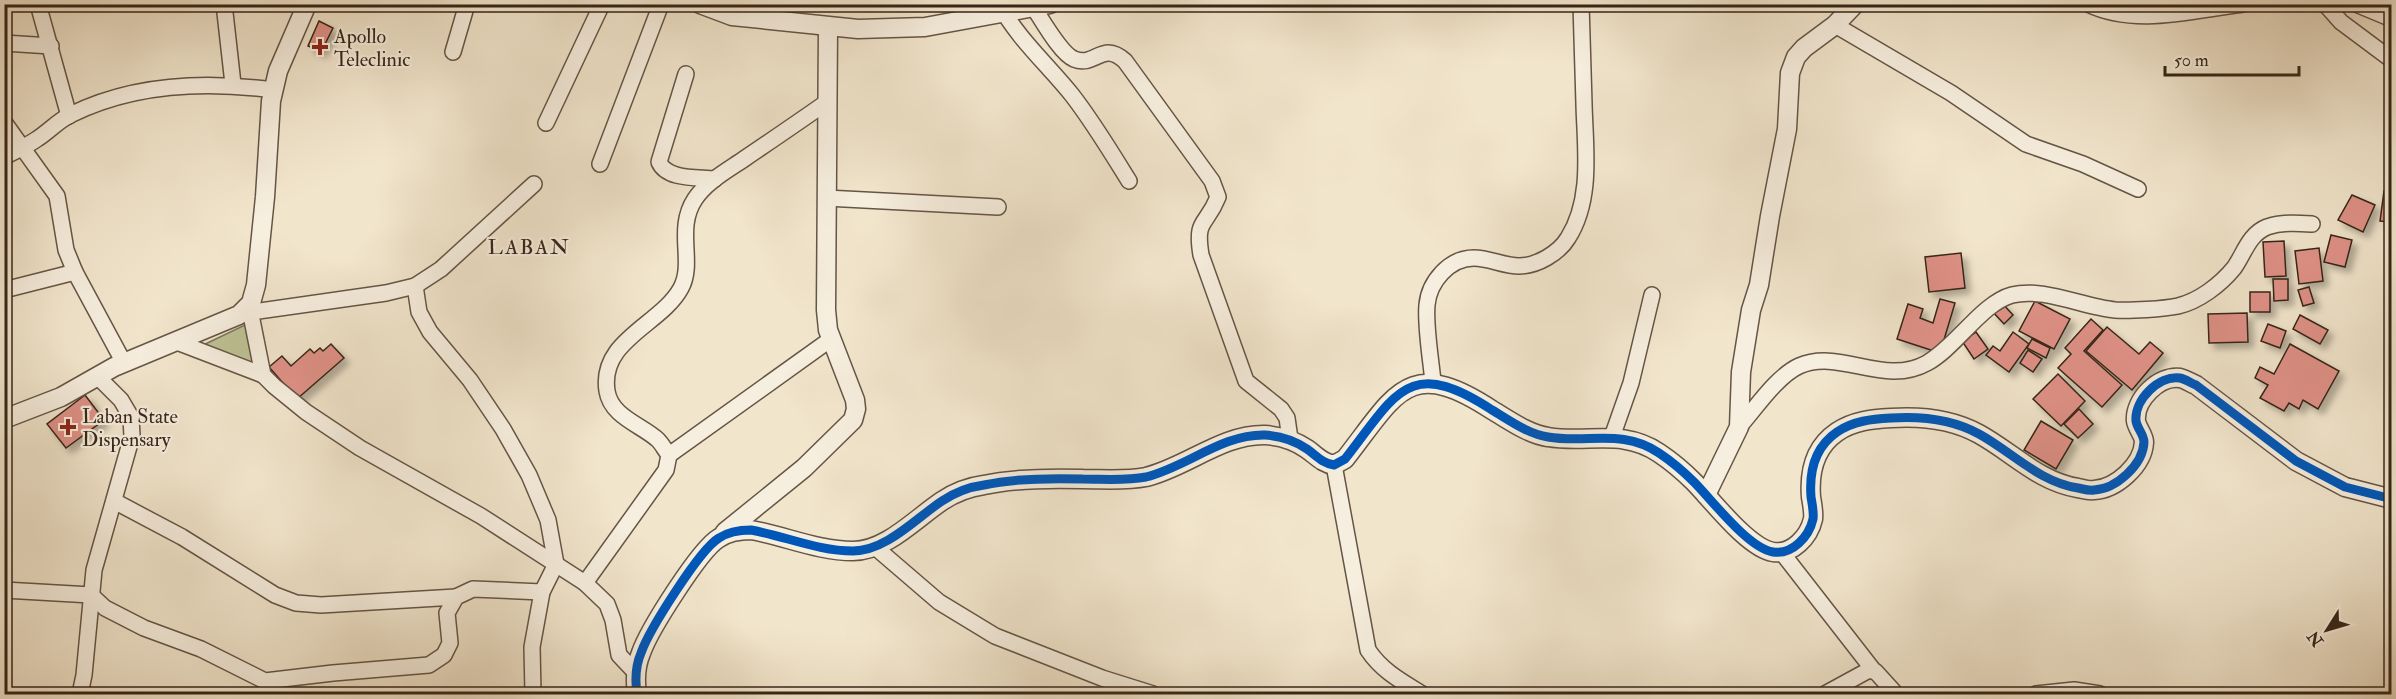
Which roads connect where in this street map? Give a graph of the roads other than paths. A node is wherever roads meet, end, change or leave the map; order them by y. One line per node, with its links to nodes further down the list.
1 (38, 4): 20 (street)
2 (224, 4): 24 (street)
3 (307, 4): 25 (street)
4 (467, 4): 21 (street)
5 (602, 4): 29 (street)
6 (661, 4): 32 (street)
7 (700, 4): 18 (street)
8 (1581, 4): 50 (street)
9 (1855, 4): 17 (street)
10 (2088, 4): 11 (street)
11 (2243, 4)
12 (2325, 4): 22 (street)
13 (2356, 4): 16 (street)
14 (1042, 6): 15 (street); 54 (street)
15 (1002, 9): 18 (street); 34 (street)
16 (2391, 19)
17 (1835, 26): 36 (street); 52 (street)
18 (828, 27): 26 (street)
19 (4, 43): 20 (street)
20 (51, 46): 27 (street)
21 (453, 52)
22 (2391, 60)
23 (686, 74): 33 (street)
24 (233, 84): 25 (street); 27 (street)
25 (273, 90): 44 (street)
26 (827, 102): 33 (street); 37 (street)
27 (69, 116): 30 (street)
28 (4, 122): 30 (street)
29 (546, 123)
30 (22, 148): 31 (street); 40 (street)
31 (4, 157)
32 (600, 164)
33 (716, 179): 55 (street)
34 (1129, 181)
35 (534, 184): 41 (street)
36 (2138, 189)
37 (826, 198): 38 (street); 45 (street)
38 (998, 207)
39 (2312, 224): 52 (street)
40 (75, 272): 42 (street); 47 (street)
41 (415, 286): 44 (street); 63 (street)
42 (4, 290)
43 (1652, 295): 53 (street)
44 (251, 309): 46 (street); 48 (street)
45 (831, 339): 55 (street); 60 (street)
46 (177, 342): 47 (street); 48 (street)
47 (124, 363): 49 (street)
48 (263, 375): 63 (street)
49 (98, 377): 51 (street); 59 (street)
50 (1433, 382): 53 (street); 56 (street)
51 (4, 419)
52 (1739, 427): 57 (street)
53 (1612, 437): 57 (street)
54 (1290, 439): 56 (street); 61 (street)
55 (669, 455): 64 (street)
56 (1334, 465): 77 (street)
57 (1706, 495): 62 (street)
58 (2391, 499): 62 (street)
59 (114, 501): 67 (street); 68 (street)
60 (719, 538): 61 (street); 70 (street)
61 (876, 548): 76 (street)
62 (1783, 554): 69 (street)
63 (556, 564): 64 (street); 66 (street)
64 (585, 583): 70 (street)
65 (4, 590): 67 (street)
66 (542, 592): 68 (street); 74 (street)
67 (91, 595): 71 (street); 72 (street)
68 (456, 597): 71 (street)
69 (1874, 671): 78 (street); 79 (street)
70 (636, 674): 75 (street)
71 (265, 681): 73 (street)
72 (80, 694)
73 (278, 694)
74 (533, 694)
75 (637, 694)
76 (1148, 694)
77 (1422, 694)
78 (1825, 694)
79 (1896, 694)
80 (2036, 694): 81 (street)
81 (2100, 694)

